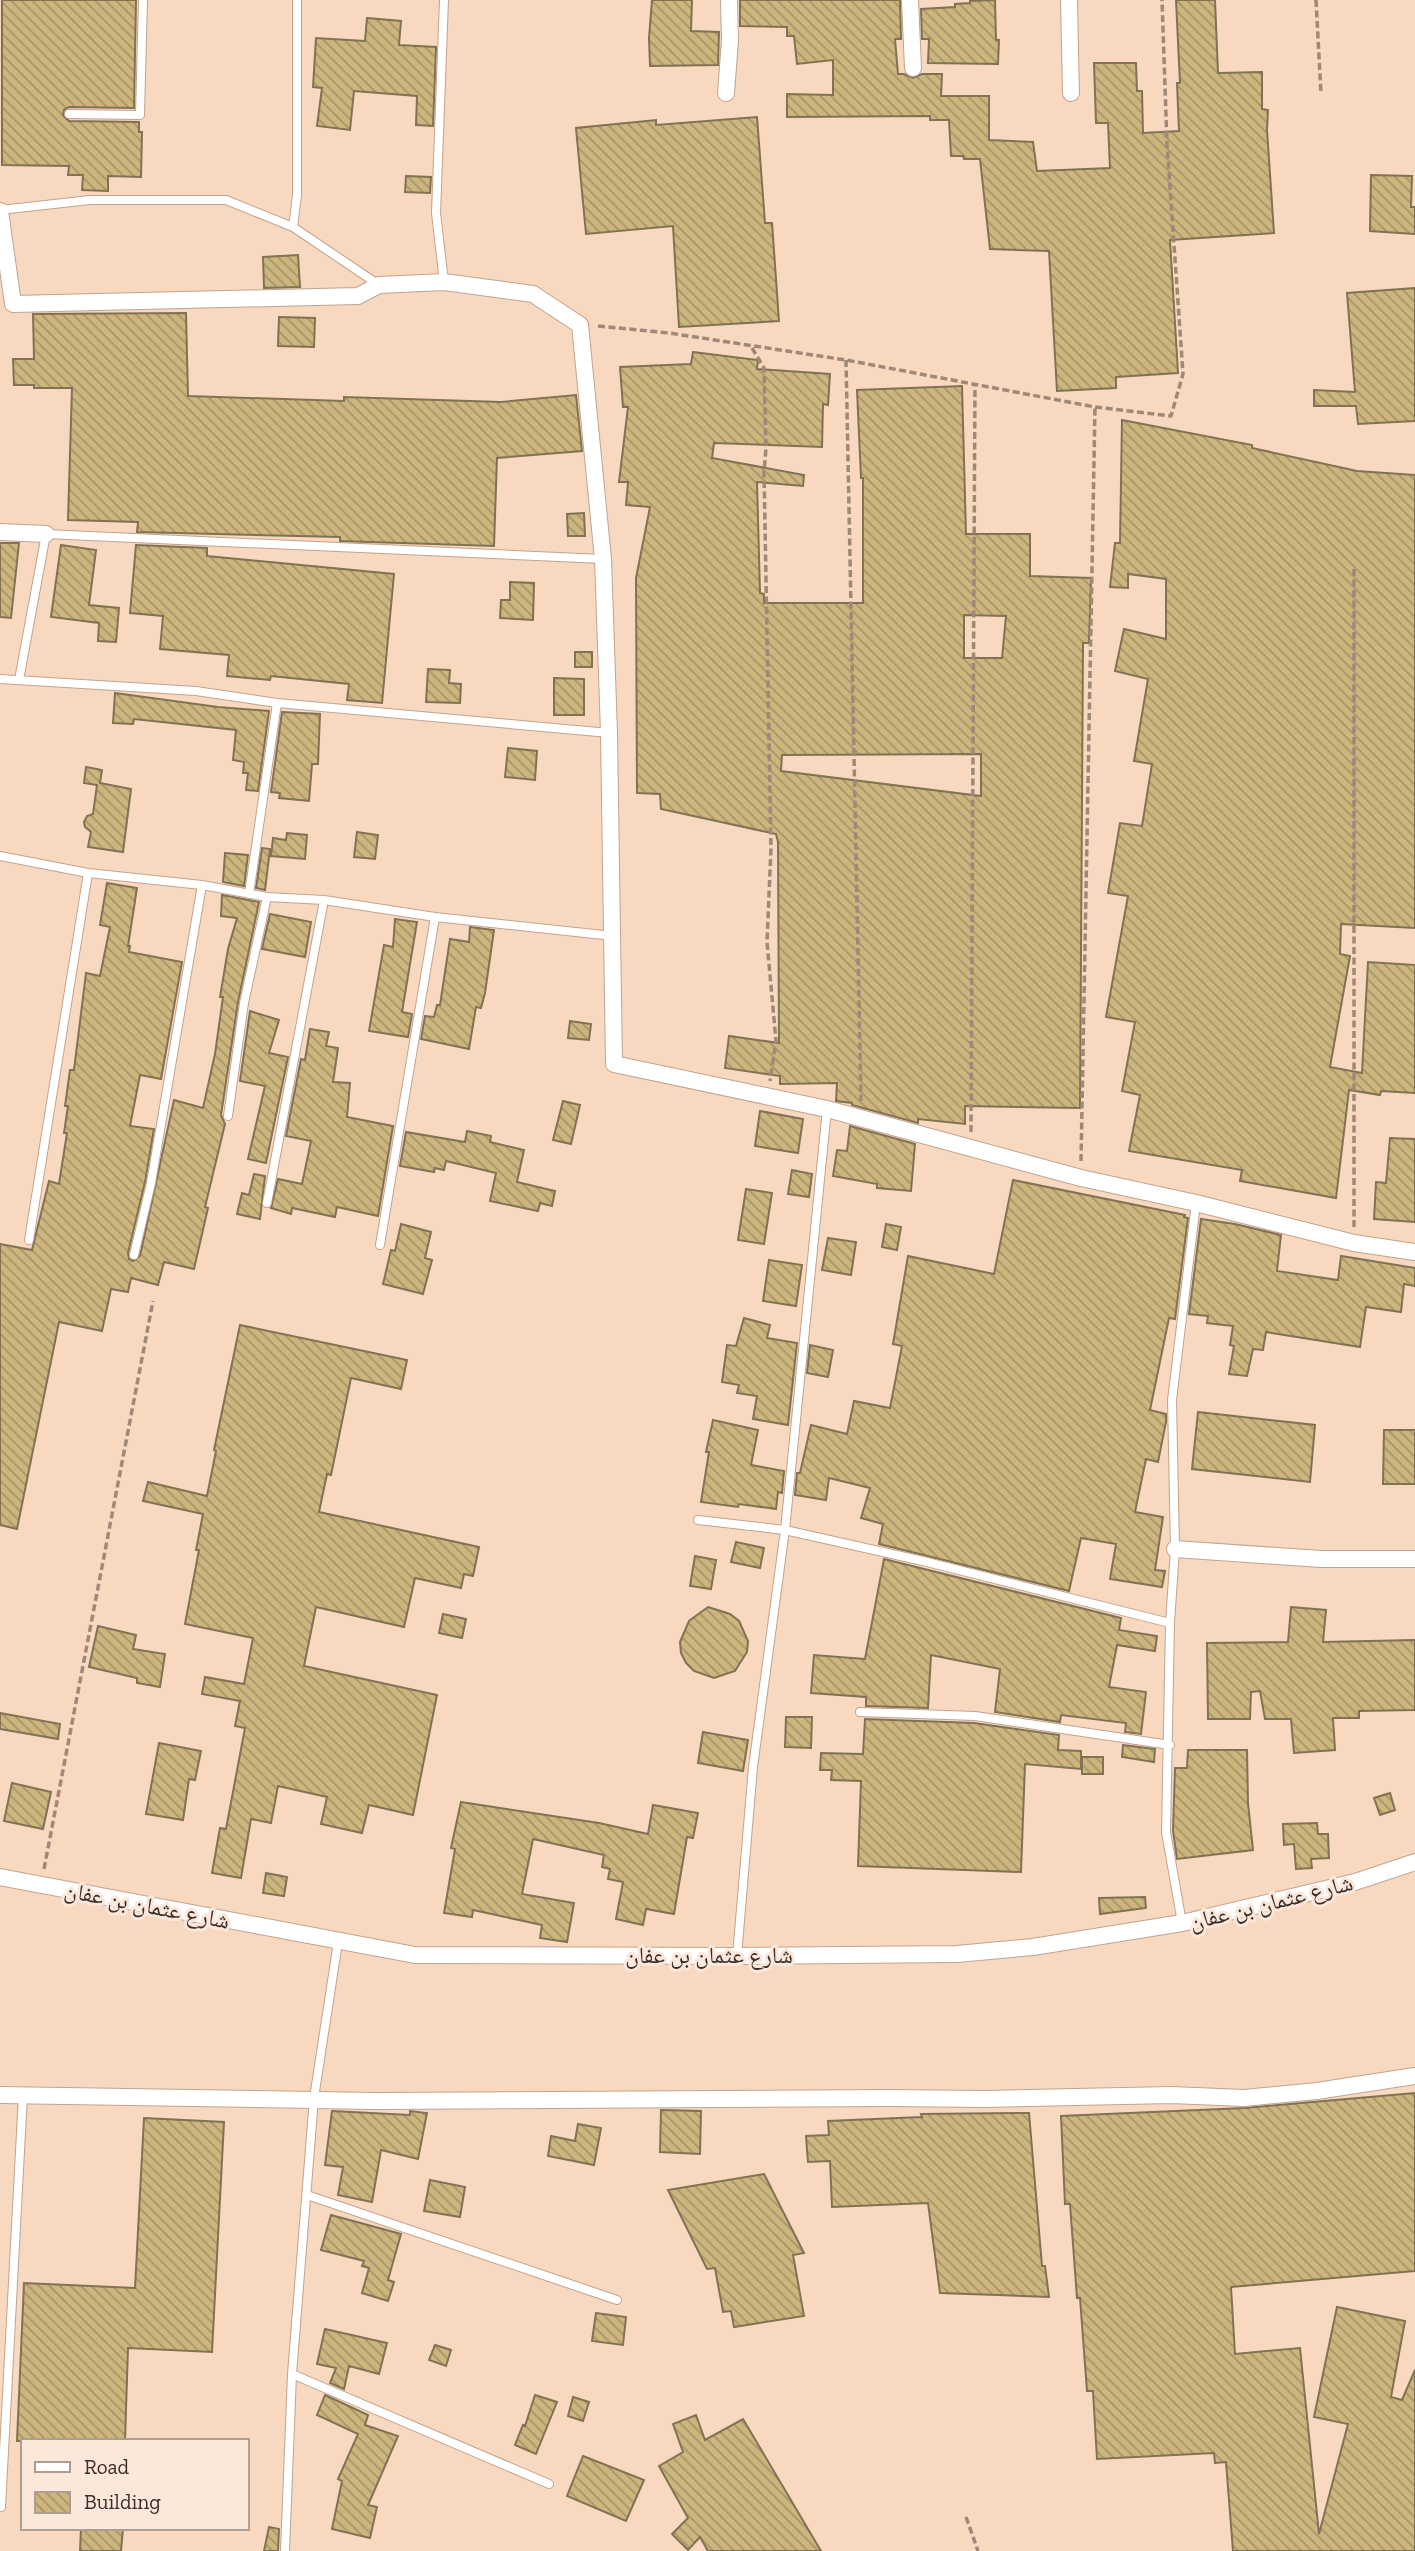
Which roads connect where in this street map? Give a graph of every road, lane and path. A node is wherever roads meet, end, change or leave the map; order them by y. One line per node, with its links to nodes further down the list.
1 (143, 0): 13 (lane)
2 (297, 0): 15 (lane)
3 (444, 0): 16 (lane)
4 (729, 0): 10 (street)
5 (910, 0): 9 (street)
6 (1069, 0): 11 (street)
7 (1162, 0): 22 (path)
8 (1316, 0): 12 (path)
9 (913, 68)
10 (726, 93)
11 (1071, 93)
12 (1321, 94)
13 (69, 114)
14 (0, 211): 15 (lane); 17 (street)
15 (293, 228): 17 (lane)
16 (443, 282): 17 (street); 18 (street)
17 (379, 285)
18 (580, 325): 19 (path); 25 (street)
19 (751, 346): 20 (path); 39 (path)
20 (846, 360): 21 (path); 42 (path)
21 (975, 383): 22 (path); 43 (path)
22 (1095, 407): 44 (path)
23 (0, 532): 24 (street)
24 (46, 534): 25 (lane); 28 (lane)
25 (603, 559): 30 (street)
26 (1354, 567): 48 (path)
27 (0, 679): 28 (lane)
28 (19, 680): 29 (lane)
29 (277, 703): 30 (lane); 34 (lane)
30 (610, 733): 38 (street)
31 (0, 856): 32 (lane)
32 (88, 873): 33 (lane); 47 (lane)
33 (202, 885): 34 (lane); 51 (lane)
34 (249, 894): 35 (lane)
35 (267, 897): 36 (lane); 41 (lane)
36 (324, 900): 37 (lane); 45 (lane)
37 (435, 917): 38 (lane); 49 (lane)
38 (613, 936): 39 (street)
39 (767, 1097): 40 (street)
40 (827, 1109): 42 (street); 54 (lane)
41 (228, 1116)
42 (861, 1120): 43 (street)
43 (971, 1149): 44 (street)
44 (1080, 1178): 46 (street)
45 (267, 1203)
46 (1196, 1203): 48 (street); 55 (lane)
47 (29, 1240)
48 (1353, 1243): 50 (street)
49 (380, 1245)
50 (1415, 1252)
51 (134, 1255)
52 (153, 1301): 62 (path)
53 (698, 1520): 54 (lane)
54 (785, 1530): 57 (lane); 65 (lane)
55 (1175, 1549): 56 (street); 57 (lane)
56 (1415, 1559)
57 (1170, 1623): 59 (lane)
58 (860, 1712): 59 (lane)
59 (1170, 1745): 63 (lane)
60 (1415, 1862): 63 (street, شارع عثمان بن عفان)
61 (0, 1877): 62 (street, شارع عثمان بن عفان)
62 (41, 1885): 64 (street, شارع عثمان بن عفان)
63 (1181, 1923): 65 (street, شارع عثمان بن عفان)
64 (338, 1942): 65 (street, شارع عثمان بن عفان); 69 (lane)
65 (737, 1956)
66 (1415, 2076): 69 (street)
67 (0, 2095): 68 (street)
68 (23, 2095): 69 (street); 74 (lane)
69 (314, 2098): 70 (lane)
70 (307, 2195): 71 (lane); 72 (lane)
71 (617, 2300)
72 (292, 2374): 73 (lane); 76 (lane)
73 (549, 2484)
74 (1, 2507)
75 (966, 2517): 77 (path)
76 (285, 2551)
77 (978, 2551)

